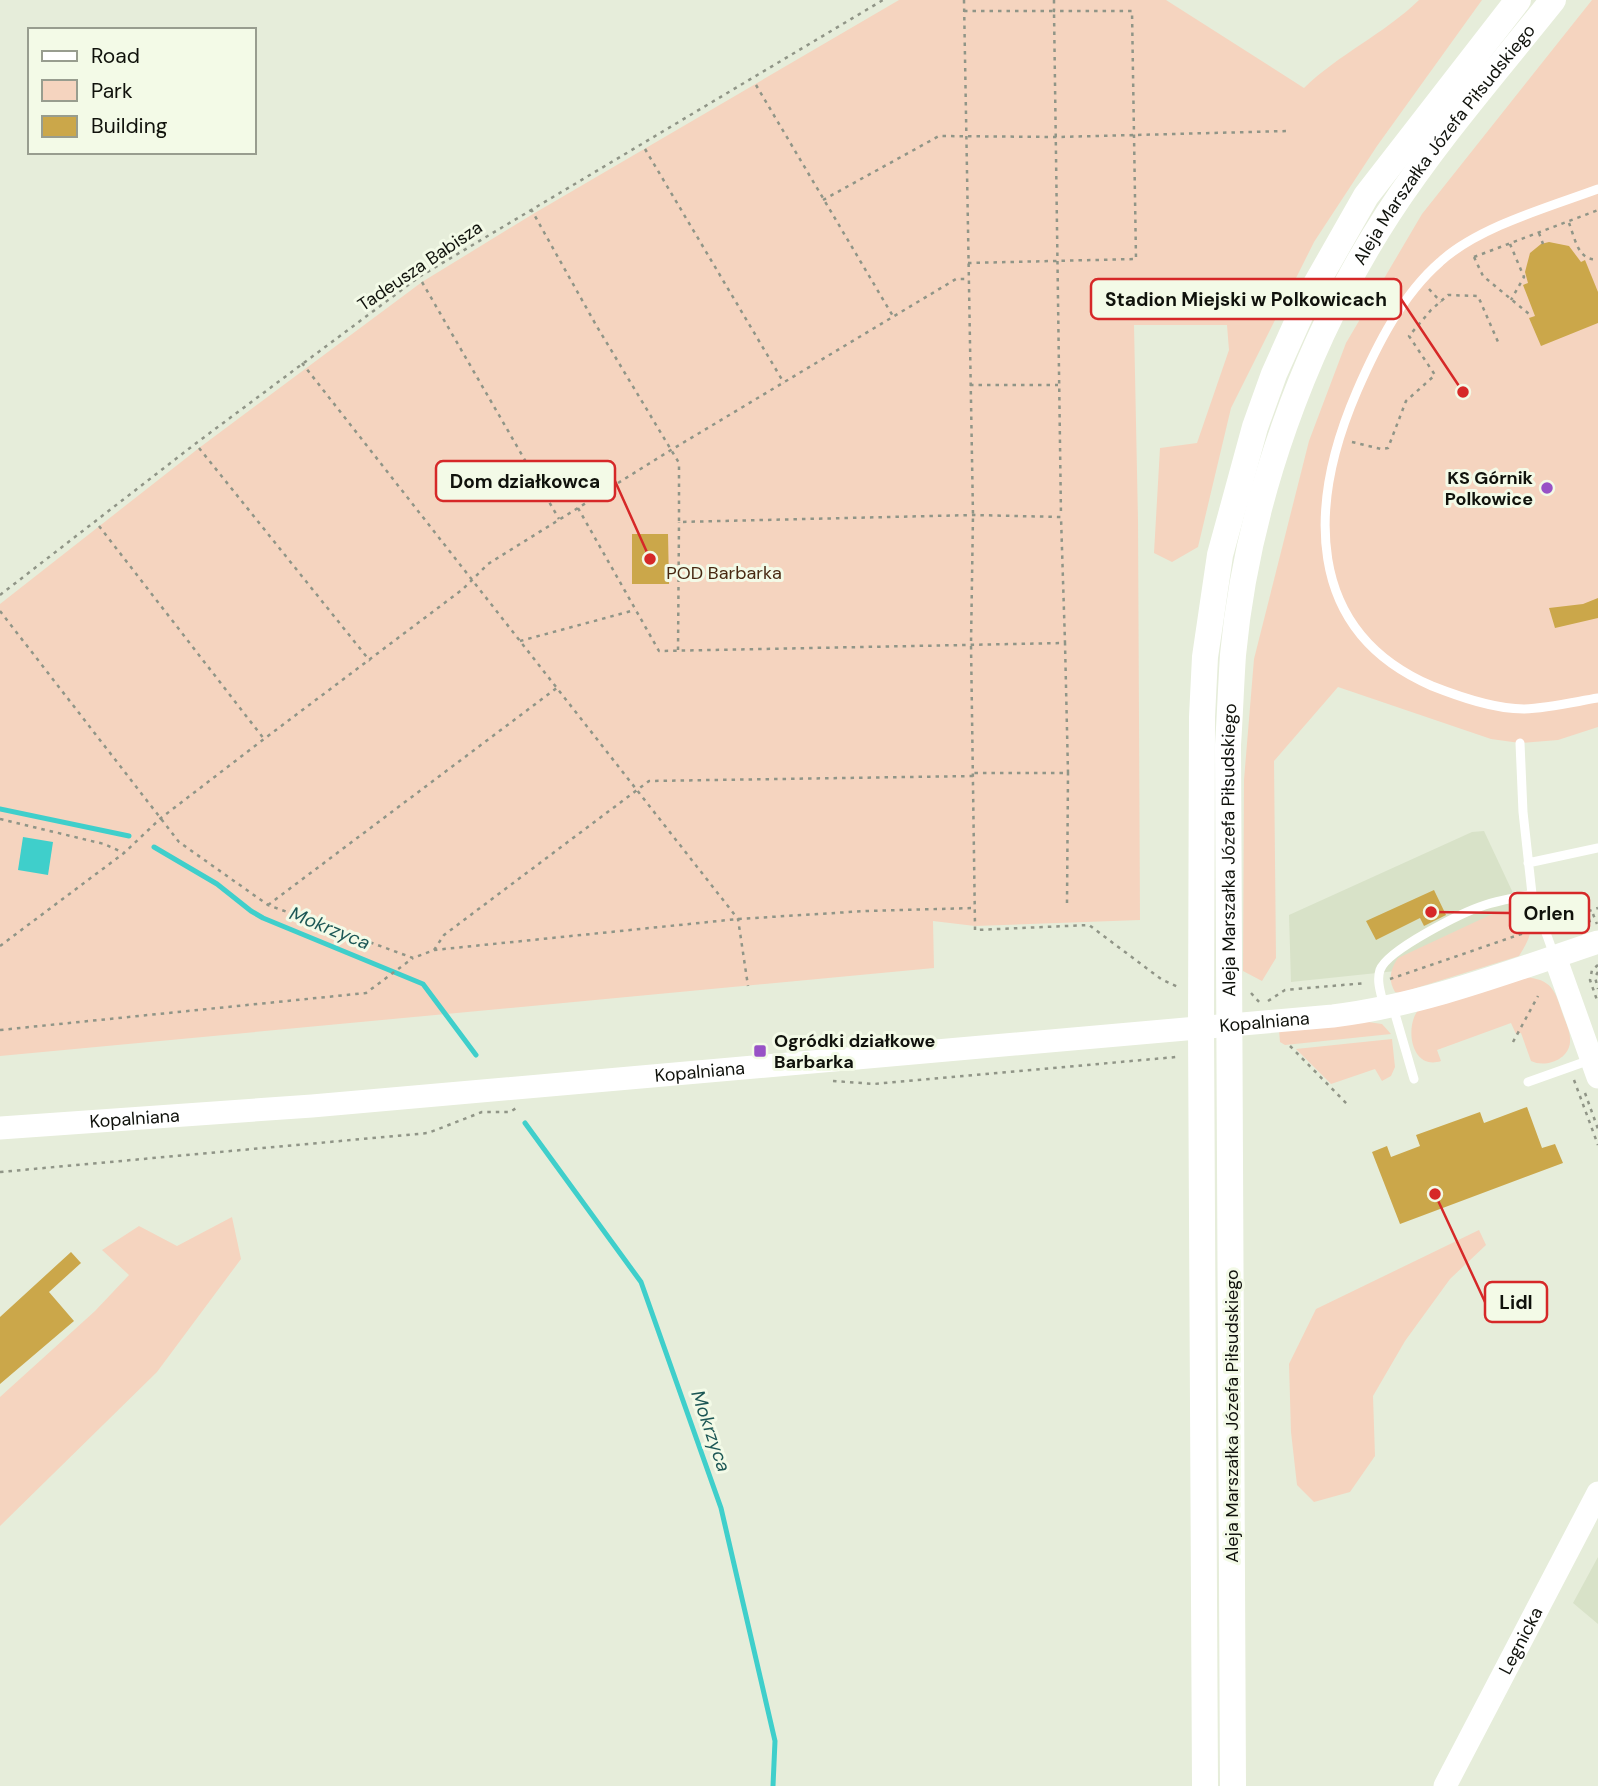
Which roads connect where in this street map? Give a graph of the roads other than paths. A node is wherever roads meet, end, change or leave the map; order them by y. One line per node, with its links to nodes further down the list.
1 (1518, 0): 13 (main road, Aleja Marszałka Józefa Piłsudskiego)
2 (1553, 0): 12 (main road, Aleja Marszałka Józefa Piłsudskiego)
3 (1598, 189): 4 (lane)
4 (1598, 698)
5 (1520, 743): 7 (lane)
6 (1598, 848): 7 (lane)
7 (1528, 863): 8 (lane)
8 (1532, 894): 10 (lane); 11 (lane)
9 (1598, 942): 10 (street, Kopalniana)
10 (1555, 957): 11 (street, Kopalniana); 14 (street)
11 (1389, 1008): 12 (street, Kopalniana); 15 (lane)
12 (1228, 1025): 13 (street, Kopalniana); 20 (main road, Aleja Marszałka Józefa Piłsudskiego)
13 (1201, 1027): 17 (street, Kopalniana); 19 (main road, Aleja Marszałka Józefa Piłsudskiego)
14 (1583, 1067): 16 (lane)
15 (1414, 1079)
16 (1528, 1082)
17 (0, 1128)
18 (1598, 1493): 21 (street, Legnicka)
19 (1205, 1786)
20 (1233, 1786)
21 (1445, 1786)

